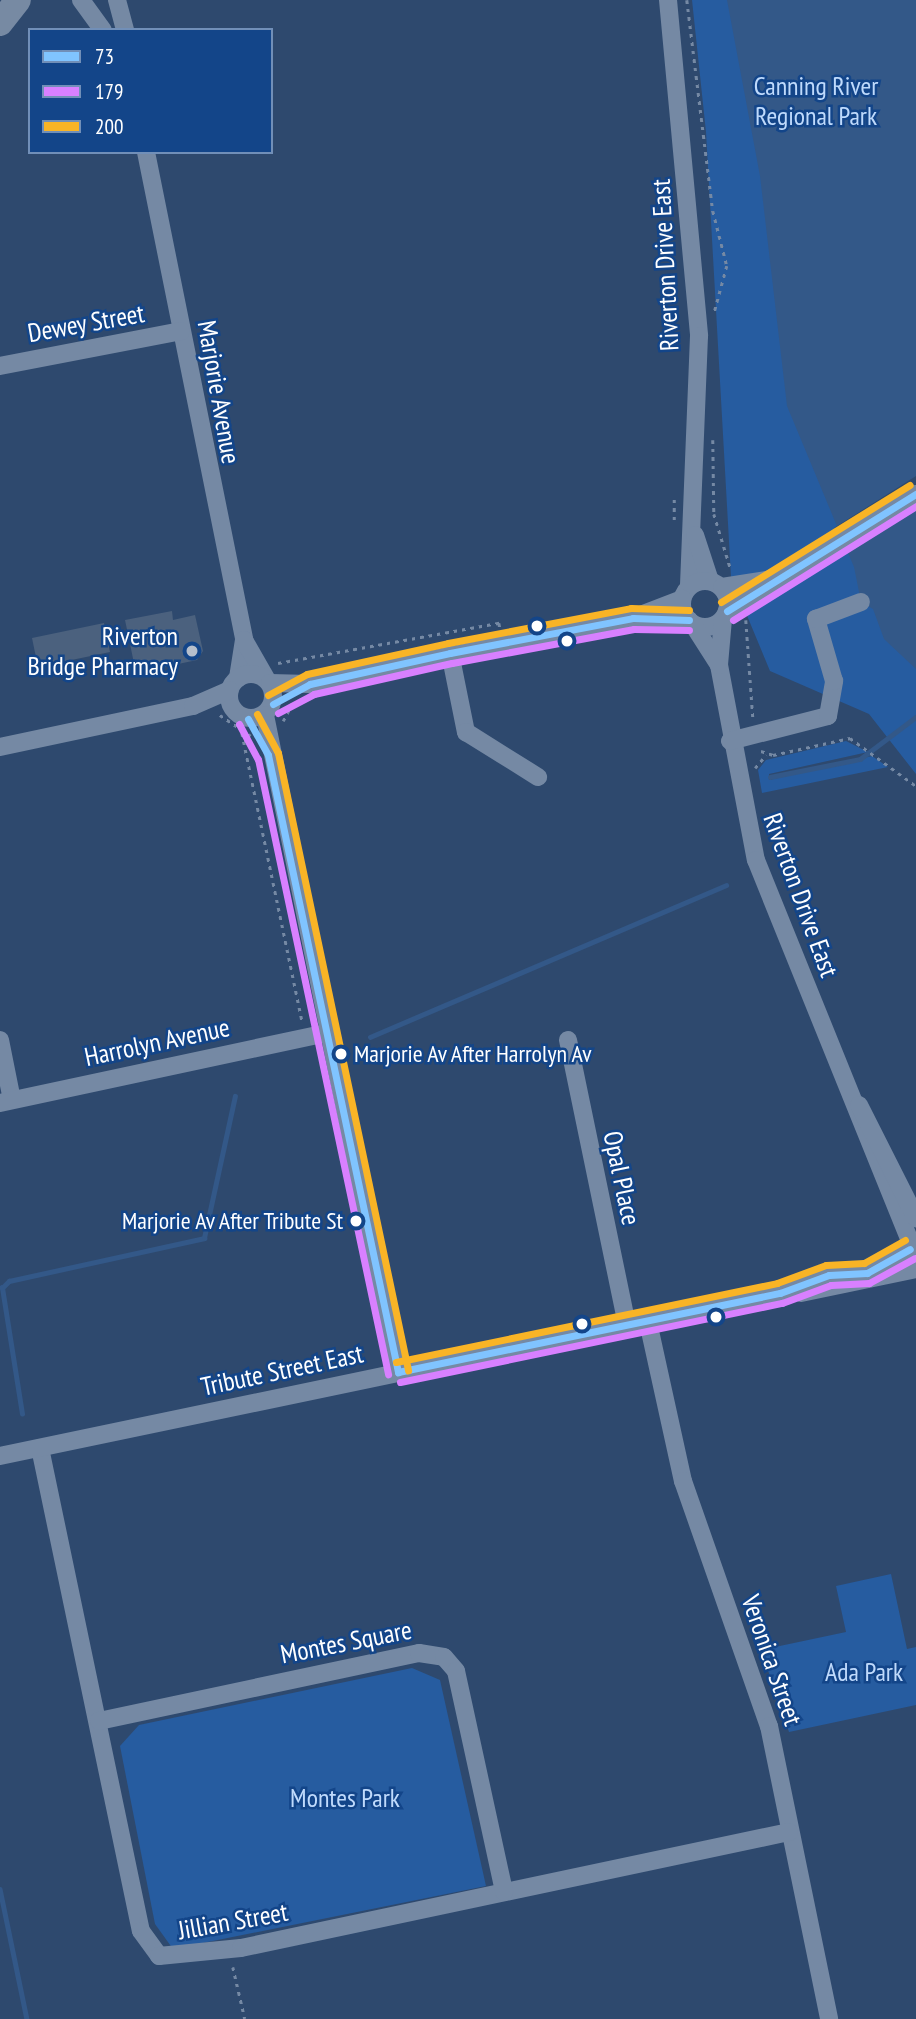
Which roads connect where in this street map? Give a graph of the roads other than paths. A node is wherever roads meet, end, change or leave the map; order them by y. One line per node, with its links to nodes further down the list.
1 (18, 0): 6 (highway)
2 (36, 0): 6 (street)
3 (81, 0): 7 (street)
4 (117, 0): 8 (street)
5 (668, 0): 13 (street, Riverton Drive East)
6 (0, 23)
7 (102, 28)
8 (124, 28)
9 (146, 154): 10 (street, Marjorie Avenue)
10 (181, 331): 11 (street, Dewey Street); 21 (street, Marjorie Avenue)
11 (0, 366)
12 (916, 494): 14 (street)
13 (692, 528): 15 (street, Riverton Drive East); 16 (street, Riverton Drive East)
14 (782, 577): 15 (street); 18 (street)
15 (713, 579): 16 (street); 18 (street, Riverton Drive East)
16 (686, 593): 19 (street); 20 (street, Riverton Drive East)
17 (861, 602): 29 (street)
18 (725, 615): 20 (street); 23 (street, Riverton Drive East)
19 (633, 618): 20 (street); 22 (street)
20 (690, 622): 23 (street, Riverton Drive East)
21 (244, 640): 24 (street, Marjorie Avenue); 25 (street, Marjorie Avenue)
22 (450, 653): 26 (street); 31 (street)
23 (719, 665): 29 (street, Riverton Drive East)
24 (269, 682): 25 (street); 26 (street); 28 (street, Marjorie Avenue)
25 (234, 684): 27 (street); 28 (street, Marjorie Avenue)
26 (310, 684): 28 (street)
27 (193, 706): 28 (street); 30 (street)
28 (251, 720): 32 (street, Marjorie Avenue)
29 (730, 741): 35 (street, Riverton Drive East)
30 (0, 747)
31 (538, 777)
32 (326, 1033): 36 (street, Harrolyn Avenue); 43 (street, Marjorie Avenue)
33 (0, 1040): 36 (street)
34 (568, 1041): 42 (street, Opal Place)
35 (851, 1094): 37 (street, Riverton Drive East); 38 (street, Riverton Drive East)
36 (6, 1101)
37 (916, 1218)
38 (913, 1246): 40 (street, Tribute Street East)
39 (916, 1269): 40 (street, Tribute Street East)
40 (780, 1293): 41 (street, Tribute Street East)
41 (648, 1322): 42 (street, Tribute Street East); 47 (street, Veronica Street)
42 (627, 1325): 43 (street, Tribute Street East)
43 (398, 1372): 44 (street, Tribute Street East)
44 (40, 1448): 45 (street, Tribute Street East); 46 (street, Jillian Street)
45 (0, 1456)
46 (99, 1721): 48 (street, Jillian Street); 48 (street, Montes Square)
47 (789, 1832): 48 (street, Jillian Street); 49 (street, Veronica Street)
48 (504, 1892)
49 (829, 2019)

